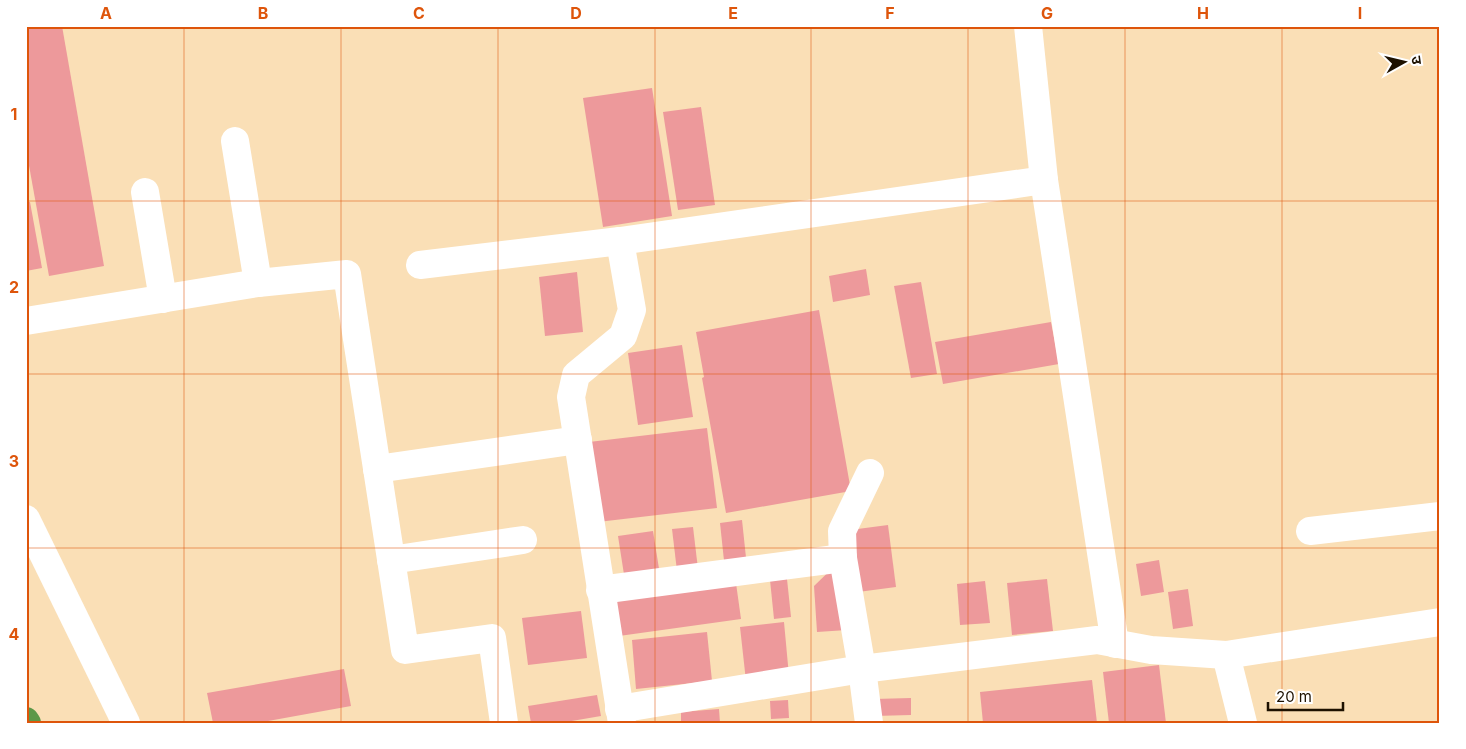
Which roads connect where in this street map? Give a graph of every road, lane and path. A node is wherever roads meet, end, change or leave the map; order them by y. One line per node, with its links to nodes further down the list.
1 (1028, 26): 3 (street)
2 (235, 141): 7 (street)
3 (1044, 180): 5 (street); 21 (street)
4 (144, 192): 8 (street)
5 (620, 241): 6 (street); 10 (street)
6 (420, 265)
7 (258, 283): 8 (street); 11 (street)
8 (163, 299): 9 (street)
9 (26, 321)
10 (578, 440): 11 (street); 19 (street)
11 (377, 469): 18 (street)
12 (870, 473): 17 (street)
13 (1440, 516): 15 (street)
14 (26, 519): 25 (street)
15 (1310, 531)
16 (523, 540): 18 (street)
17 (843, 558): 19 (street); 23 (street)
18 (391, 560): 26 (street)
19 (600, 590): 24 (street)
20 (1440, 622): 22 (street)
21 (1115, 644): 22 (street); 23 (street)
22 (1226, 654): 28 (street)
23 (862, 669): 24 (street); 27 (street)
24 (621, 716)
25 (126, 723)
26 (504, 723)
27 (868, 723)
28 (1244, 723)

